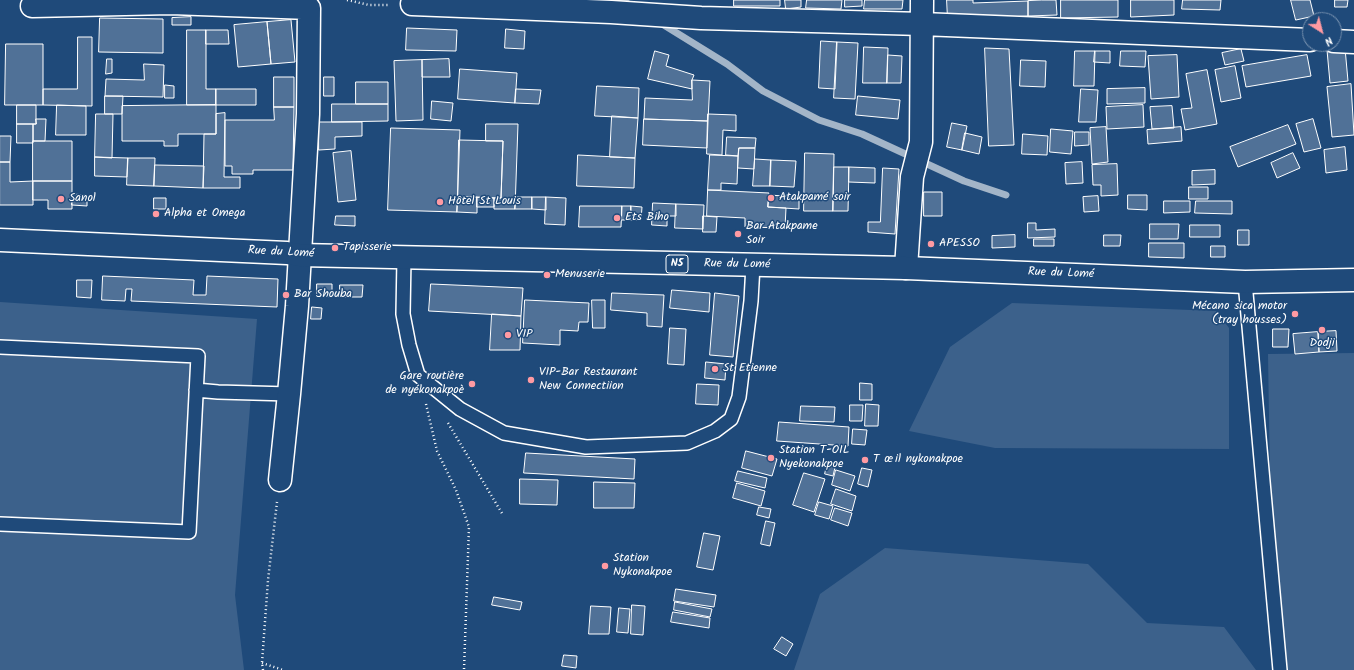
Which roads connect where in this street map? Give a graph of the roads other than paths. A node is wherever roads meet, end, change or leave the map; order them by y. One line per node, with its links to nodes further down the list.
1 (922, 0): 4 (street)
2 (412, 4): 4 (street)
3 (32, 6): 9 (street)
4 (922, 24): 5 (street); 12 (street)
5 (1302, 40)
6 (1342, 41): 7 (street)
7 (1354, 42)
8 (0, 240): 9 (street, Rue du Lomé / N5)
9 (299, 255): 10 (street, Rue du Lomé / N5); 17 (street)
10 (404, 258): 11 (street, Rue du Lomé / N5); 11 (lane)
11 (753, 265): 12 (street, Rue du Lomé / N5)
12 (906, 268): 14 (street, Rue du Lomé / N5)
13 (1354, 280): 14 (street, Rue du Lomé / N5)
14 (1245, 282): 20 (lane)
15 (0, 347): 16 (lane)
16 (196, 390): 17 (lane); 19 (lane)
17 (289, 394): 18 (street)
18 (280, 480)
19 (0, 524)
20 (1280, 670)

